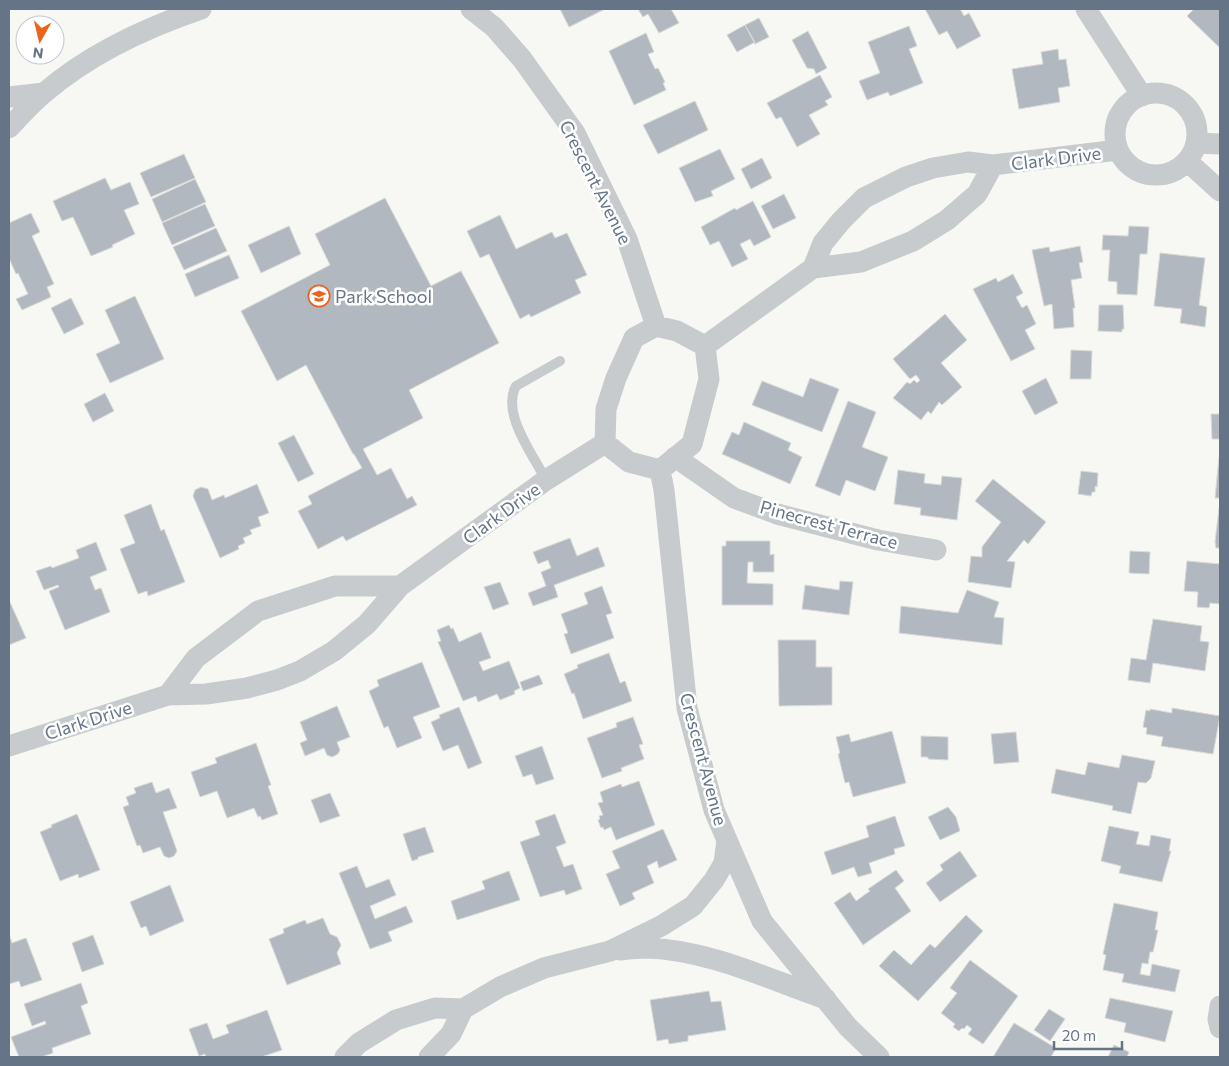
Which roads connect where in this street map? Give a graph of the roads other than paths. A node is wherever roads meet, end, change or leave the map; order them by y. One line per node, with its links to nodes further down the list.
1 (201, 9): 5 (street)
2 (471, 9): 4 (street, Crescent Avenue)
3 (1086, 9): 6 (street)
4 (493, 18): 15 (street, Crescent Avenue)
5 (44, 93): 7 (street); 8 (street)
6 (1142, 96): 10 (street); 11 (street)
7 (9, 97)
8 (9, 128)
9 (1220, 144): 11 (street)
10 (1118, 150): 11 (street); 12 (street, Clark Drive)
11 (1192, 152): 13 (street)
12 (993, 165): 14 (street, Clark Drive); 14 (street, Clark Drive)
13 (1220, 191)
14 (813, 268): 16 (street, Clark Drive)
15 (656, 326): 16 (street); 18 (street)
16 (705, 346): 19 (street)
17 (560, 361): 20 (lane)
18 (605, 443): 19 (street); 20 (street, Clark Drive)
19 (668, 464): 21 (street, Pinecrest Terrace); 25 (street, Crescent Avenue)
20 (546, 480): 22 (street, Clark Drive)
21 (936, 550)
22 (400, 586): 23 (street, Clark Drive); 23 (street)
23 (168, 695): 24 (street, Clark Drive)
24 (9, 746)
25 (727, 840): 26 (street); 27 (street, Crescent Avenue)
26 (610, 951): 27 (street); 29 (street)
27 (826, 999): 33 (street, Crescent Avenue)
28 (1220, 1006): 30 (street)
29 (463, 1009): 31 (street); 32 (street)
30 (1220, 1028)
31 (345, 1057)
32 (429, 1057)
33 (879, 1057)

